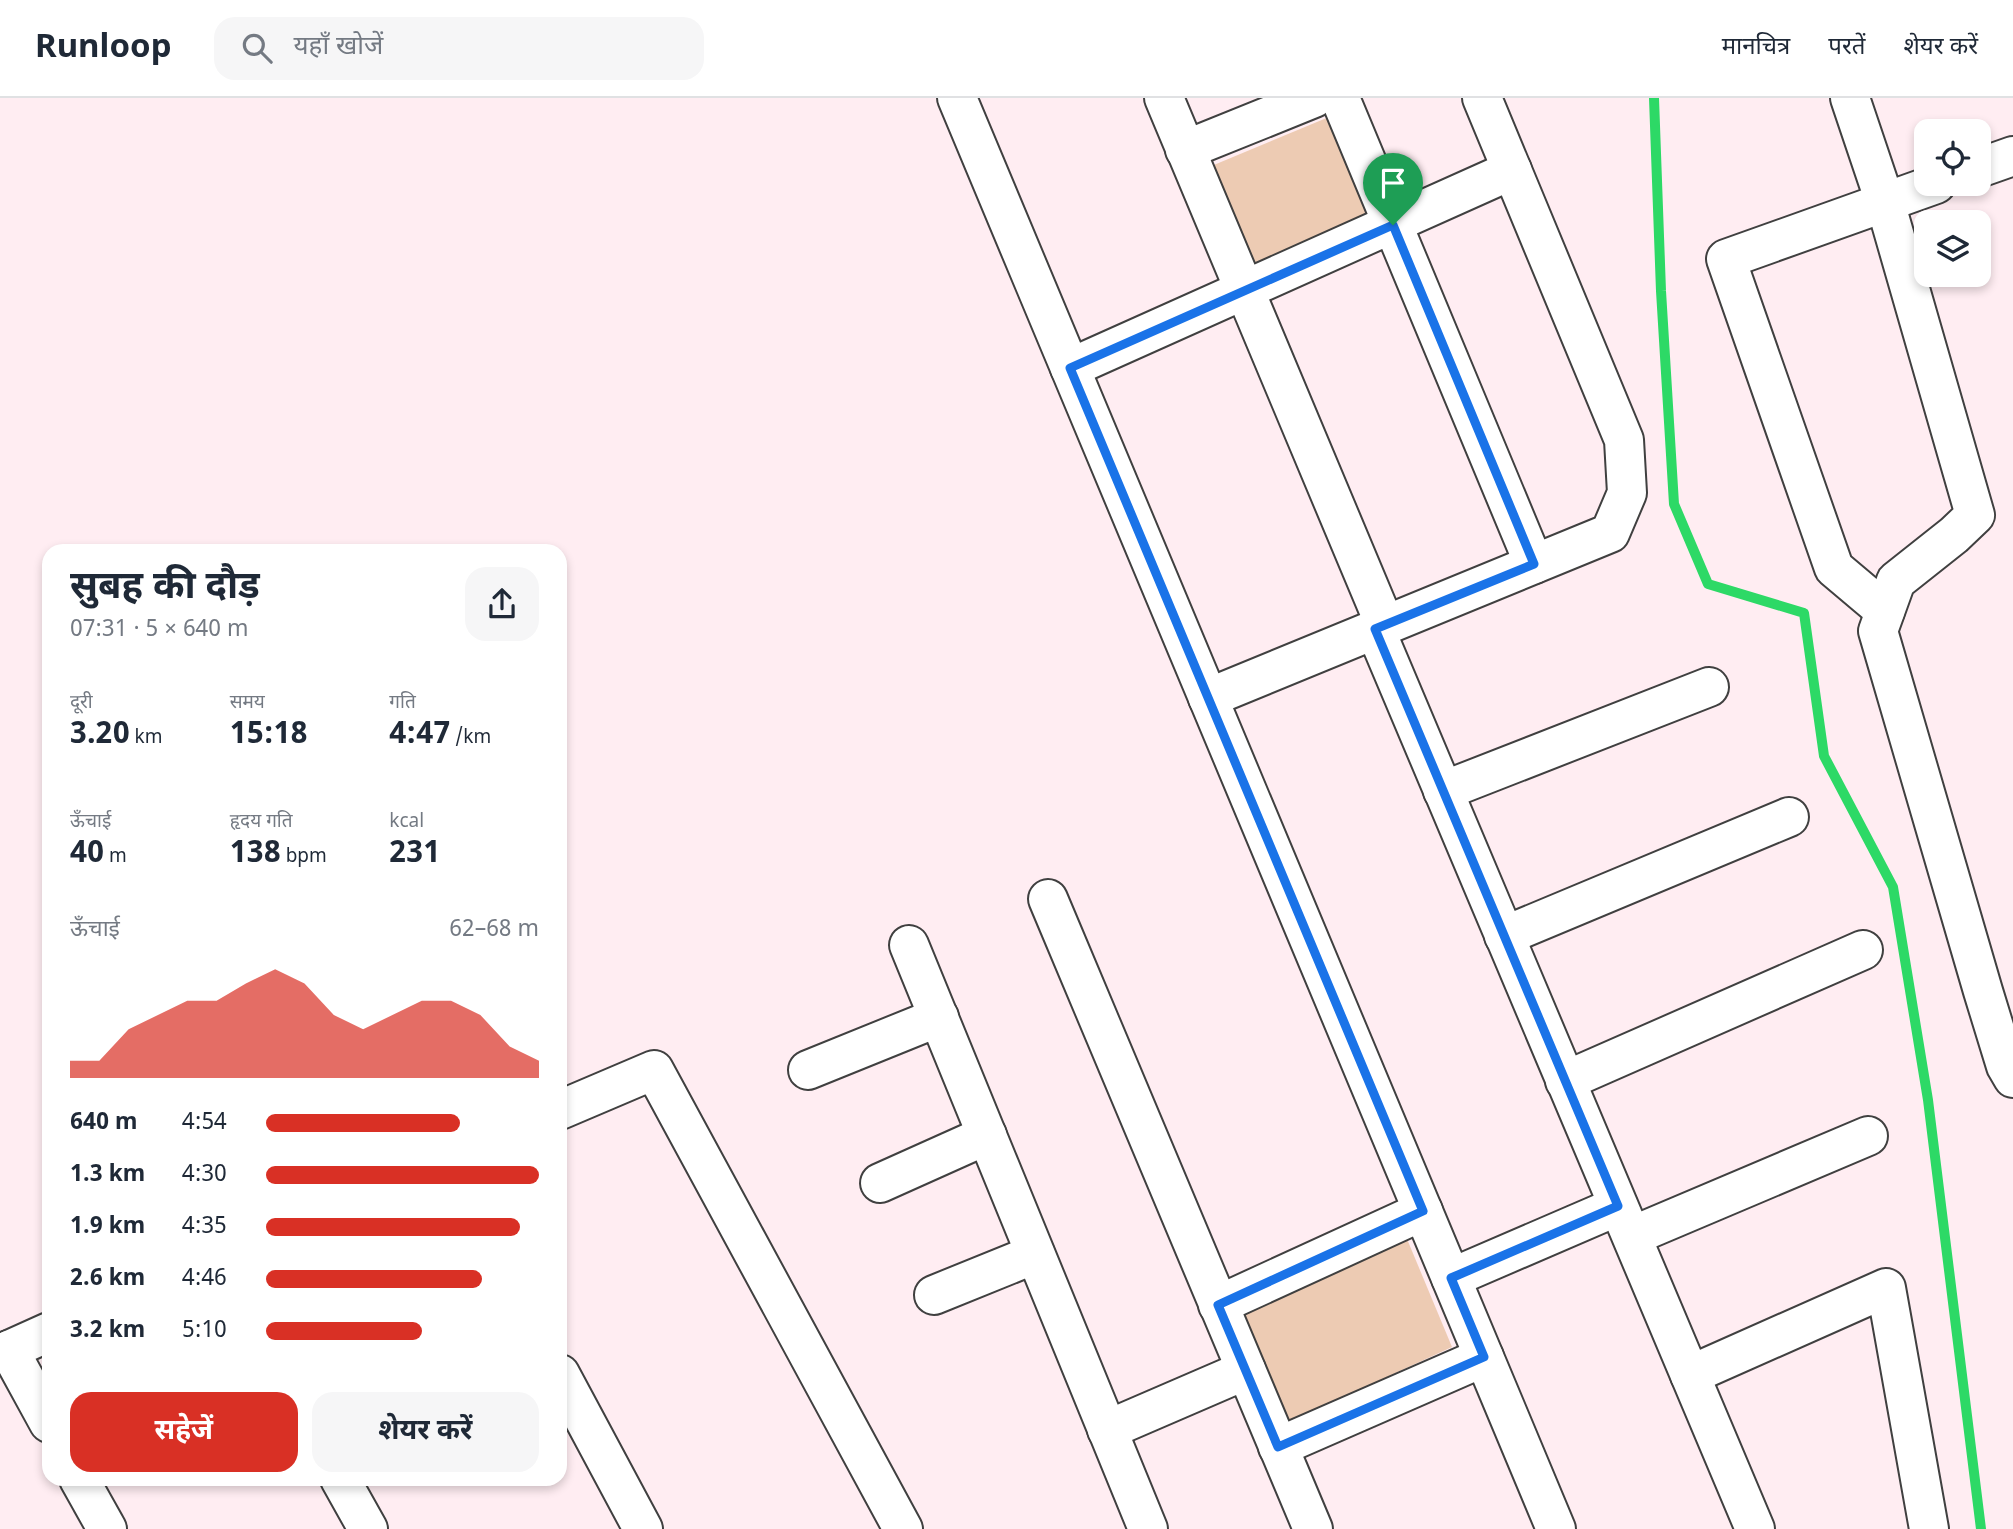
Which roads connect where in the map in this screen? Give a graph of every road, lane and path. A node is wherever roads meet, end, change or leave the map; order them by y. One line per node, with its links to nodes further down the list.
1 (957, 98): 15 (street)
2 (1164, 98): 7 (street)
3 (1314, 98): 7 (street)
4 (1340, 98): 13 (street)
5 (1482, 98): 10 (street)
6 (1850, 98): 12 (street)
7 (1185, 150): 14 (street)
8 (2013, 156): 9 (street)
9 (1991, 164)
10 (1512, 170): 13 (street); 16 (street)
11 (1914, 192): 12 (street)
12 (1885, 202): 17 (street); 17 (street)
13 (1393, 225): 14 (street); 16 (street)
14 (1243, 291): 15 (street); 18 (street)
15 (1070, 368): 20 (street)
16 (1534, 564): 18 (street)
17 (1885, 611): 29 (street)
18 (1380, 627): 20 (street); 21 (street)
19 (1709, 687): 21 (street)
20 (1208, 698): 35 (street)
21 (1443, 791): 24 (street)
22 (1789, 817): 24 (street)
23 (1048, 899): 40 (street)
24 (1504, 936): 30 (street)
25 (909, 945): 27 (street)
26 (1863, 950): 30 (street)
27 (939, 1017): 28 (street); 32 (street)
28 (808, 1070)
29 (2013, 1078)
30 (1565, 1081): 36 (street)
31 (567, 1107): 55 (street)
32 (987, 1135): 34 (street); 37 (street)
33 (1868, 1136): 36 (street)
34 (880, 1183)
35 (1423, 1211): 38 (street); 40 (street)
36 (1625, 1221): 38 (street); 45 (street)
37 (1035, 1254): 39 (street); 48 (street)
38 (1451, 1278): 43 (street)
39 (934, 1295)
40 (1218, 1305): 44 (street)
41 (42, 1335): 42 (street)
42 (4, 1352): 47 (street)
43 (1484, 1357): 49 (street); 58 (street)
44 (1246, 1370): 48 (street); 49 (street)
45 (1690, 1376): 59 (street); 60 (street)
46 (567, 1387): 54 (street)
47 (42, 1412)
48 (1107, 1430): 56 (street)
49 (1278, 1447): 57 (street)
50 (83, 1486): 52 (street)
51 (344, 1486): 53 (street)
52 (107, 1529)
53 (368, 1529)
54 (643, 1529)
55 (903, 1529)
56 (1148, 1529)
57 (1313, 1529)
58 (1556, 1529)
59 (1755, 1529)
60 (1929, 1529)

